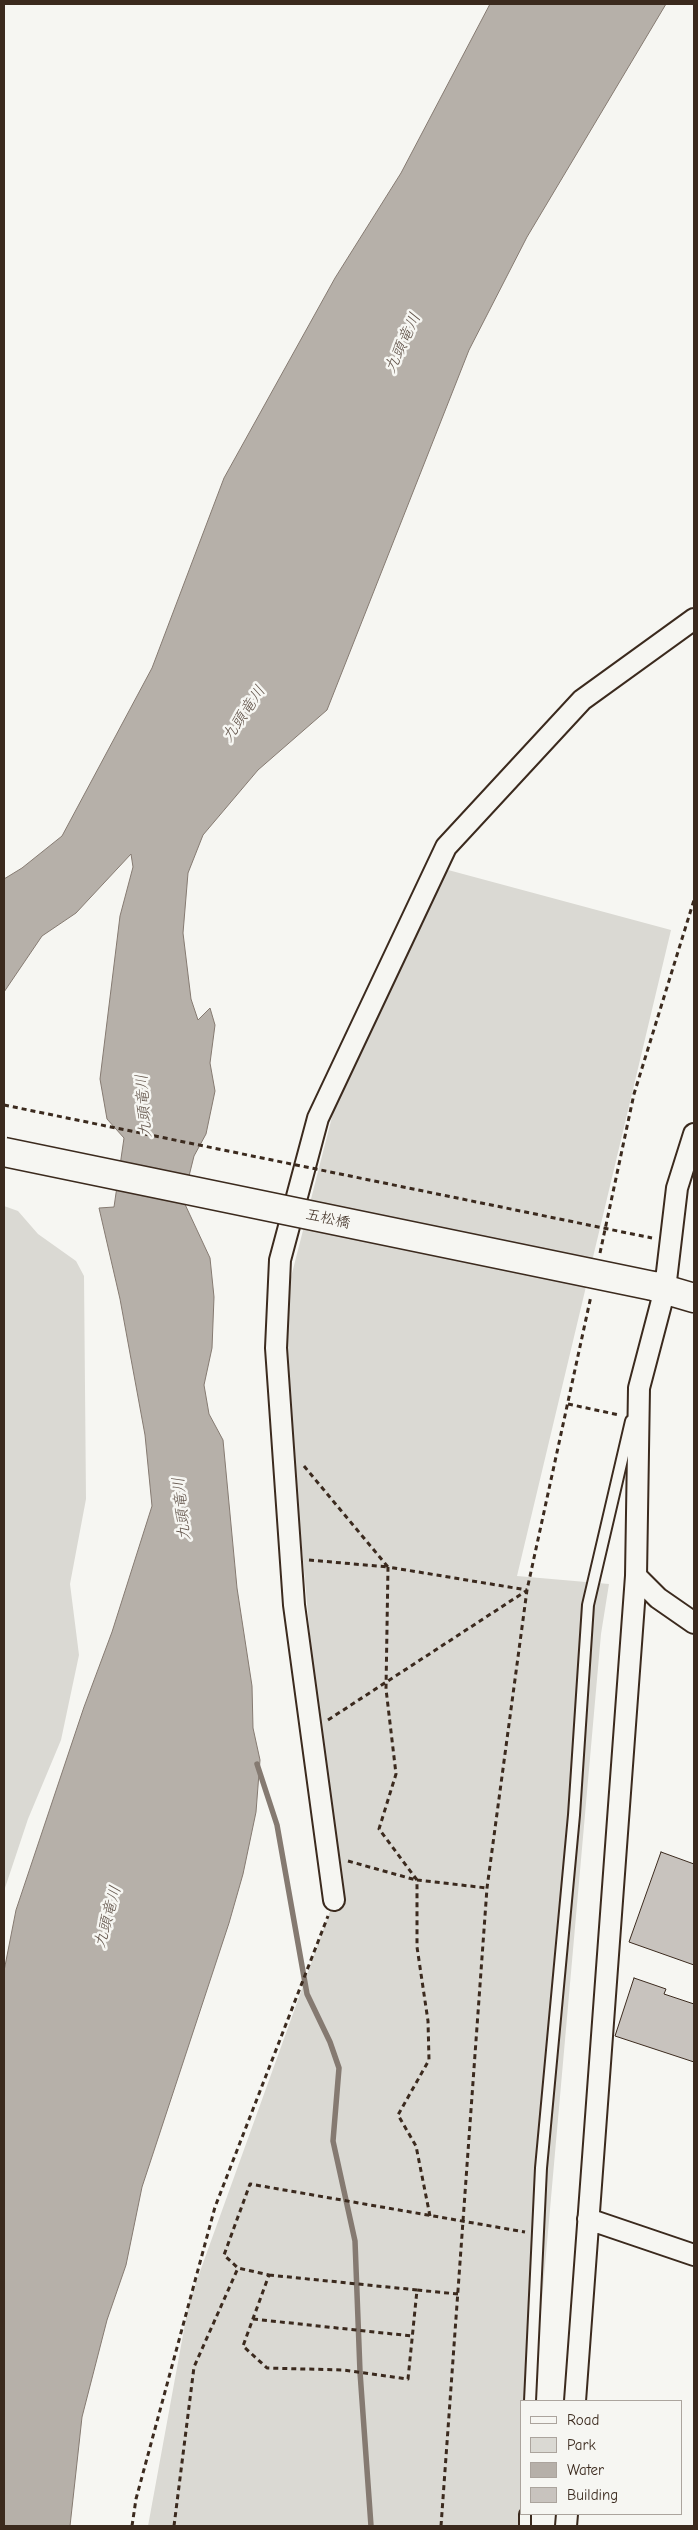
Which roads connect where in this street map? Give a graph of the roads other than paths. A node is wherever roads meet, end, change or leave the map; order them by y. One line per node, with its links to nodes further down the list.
1 (694, 619): 9 (street)
2 (694, 1134): 4 (street)
3 (4, 1152): 4 (main road, 五松橋, bridge)
4 (659, 1288): 5 (main road, 五松橋); 6 (street)
5 (694, 1298)
6 (639, 1388): 7 (street); 12 (lane)
7 (636, 1576): 8 (street); 10 (street)
8 (694, 1623)
9 (334, 1900)
10 (588, 2219): 11 (street); 13 (street)
11 (693, 2249)
12 (530, 2400)
13 (575, 2400)

